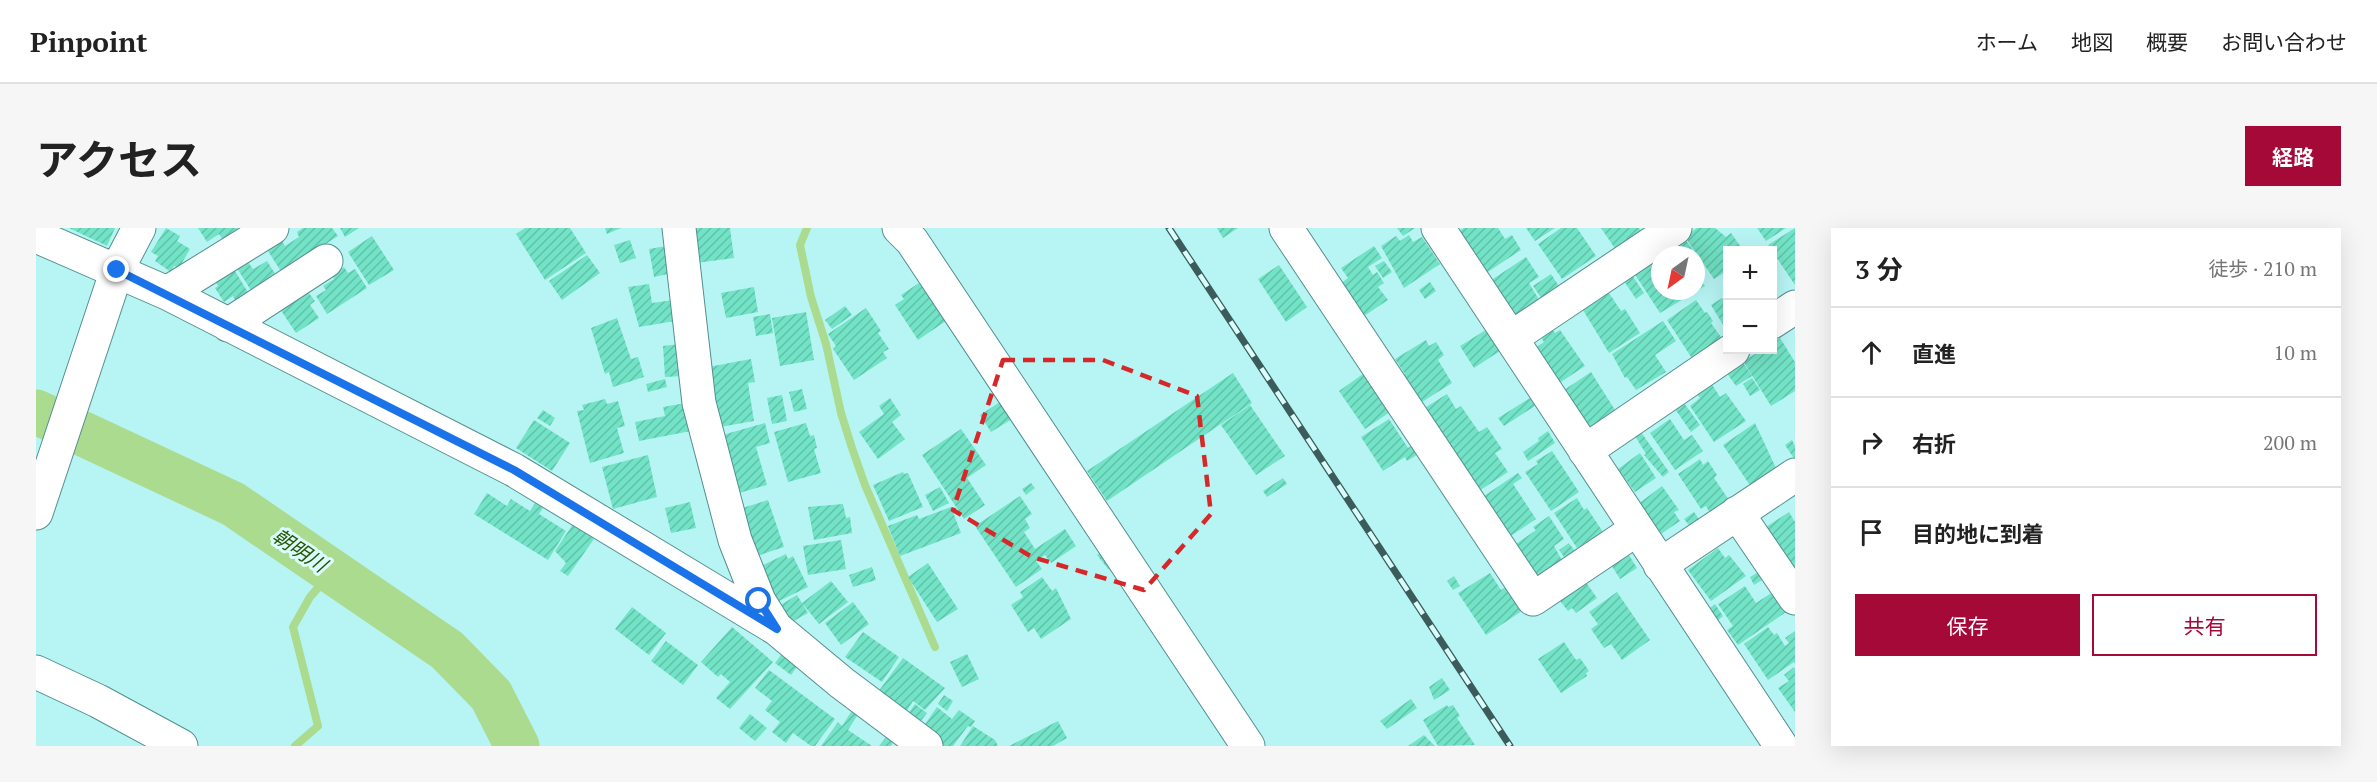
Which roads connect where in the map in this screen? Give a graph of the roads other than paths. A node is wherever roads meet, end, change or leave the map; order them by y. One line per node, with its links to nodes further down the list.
1 (139, 228): 10 (street)
2 (272, 228): 11 (street)
3 (679, 228): 24 (street)
4 (899, 228): 28 (street)
5 (1438, 228): 15 (street)
6 (1676, 228): 15 (street)
7 (1288, 229): 21 (street)
8 (36, 236): 10 (street)
9 (326, 261): 14 (street)
10 (117, 270): 11 (street); 19 (street)
11 (167, 293): 14 (street)
12 (1795, 307): 13 (street)
13 (1777, 319)
14 (228, 325): 24 (street)
15 (1511, 338): 17 (street)
16 (1727, 354): 17 (street)
17 (1585, 451): 21 (street)
18 (1795, 475): 20 (street)
19 (36, 513)
20 (1737, 513): 22 (street); 23 (street)
21 (1637, 529): 22 (street)
22 (1660, 565): 29 (street)
23 (1795, 597)
24 (777, 629): 27 (street)
25 (36, 672): 26 (street)
26 (181, 746)
27 (926, 746)
28 (1248, 746)
29 (1781, 746)

